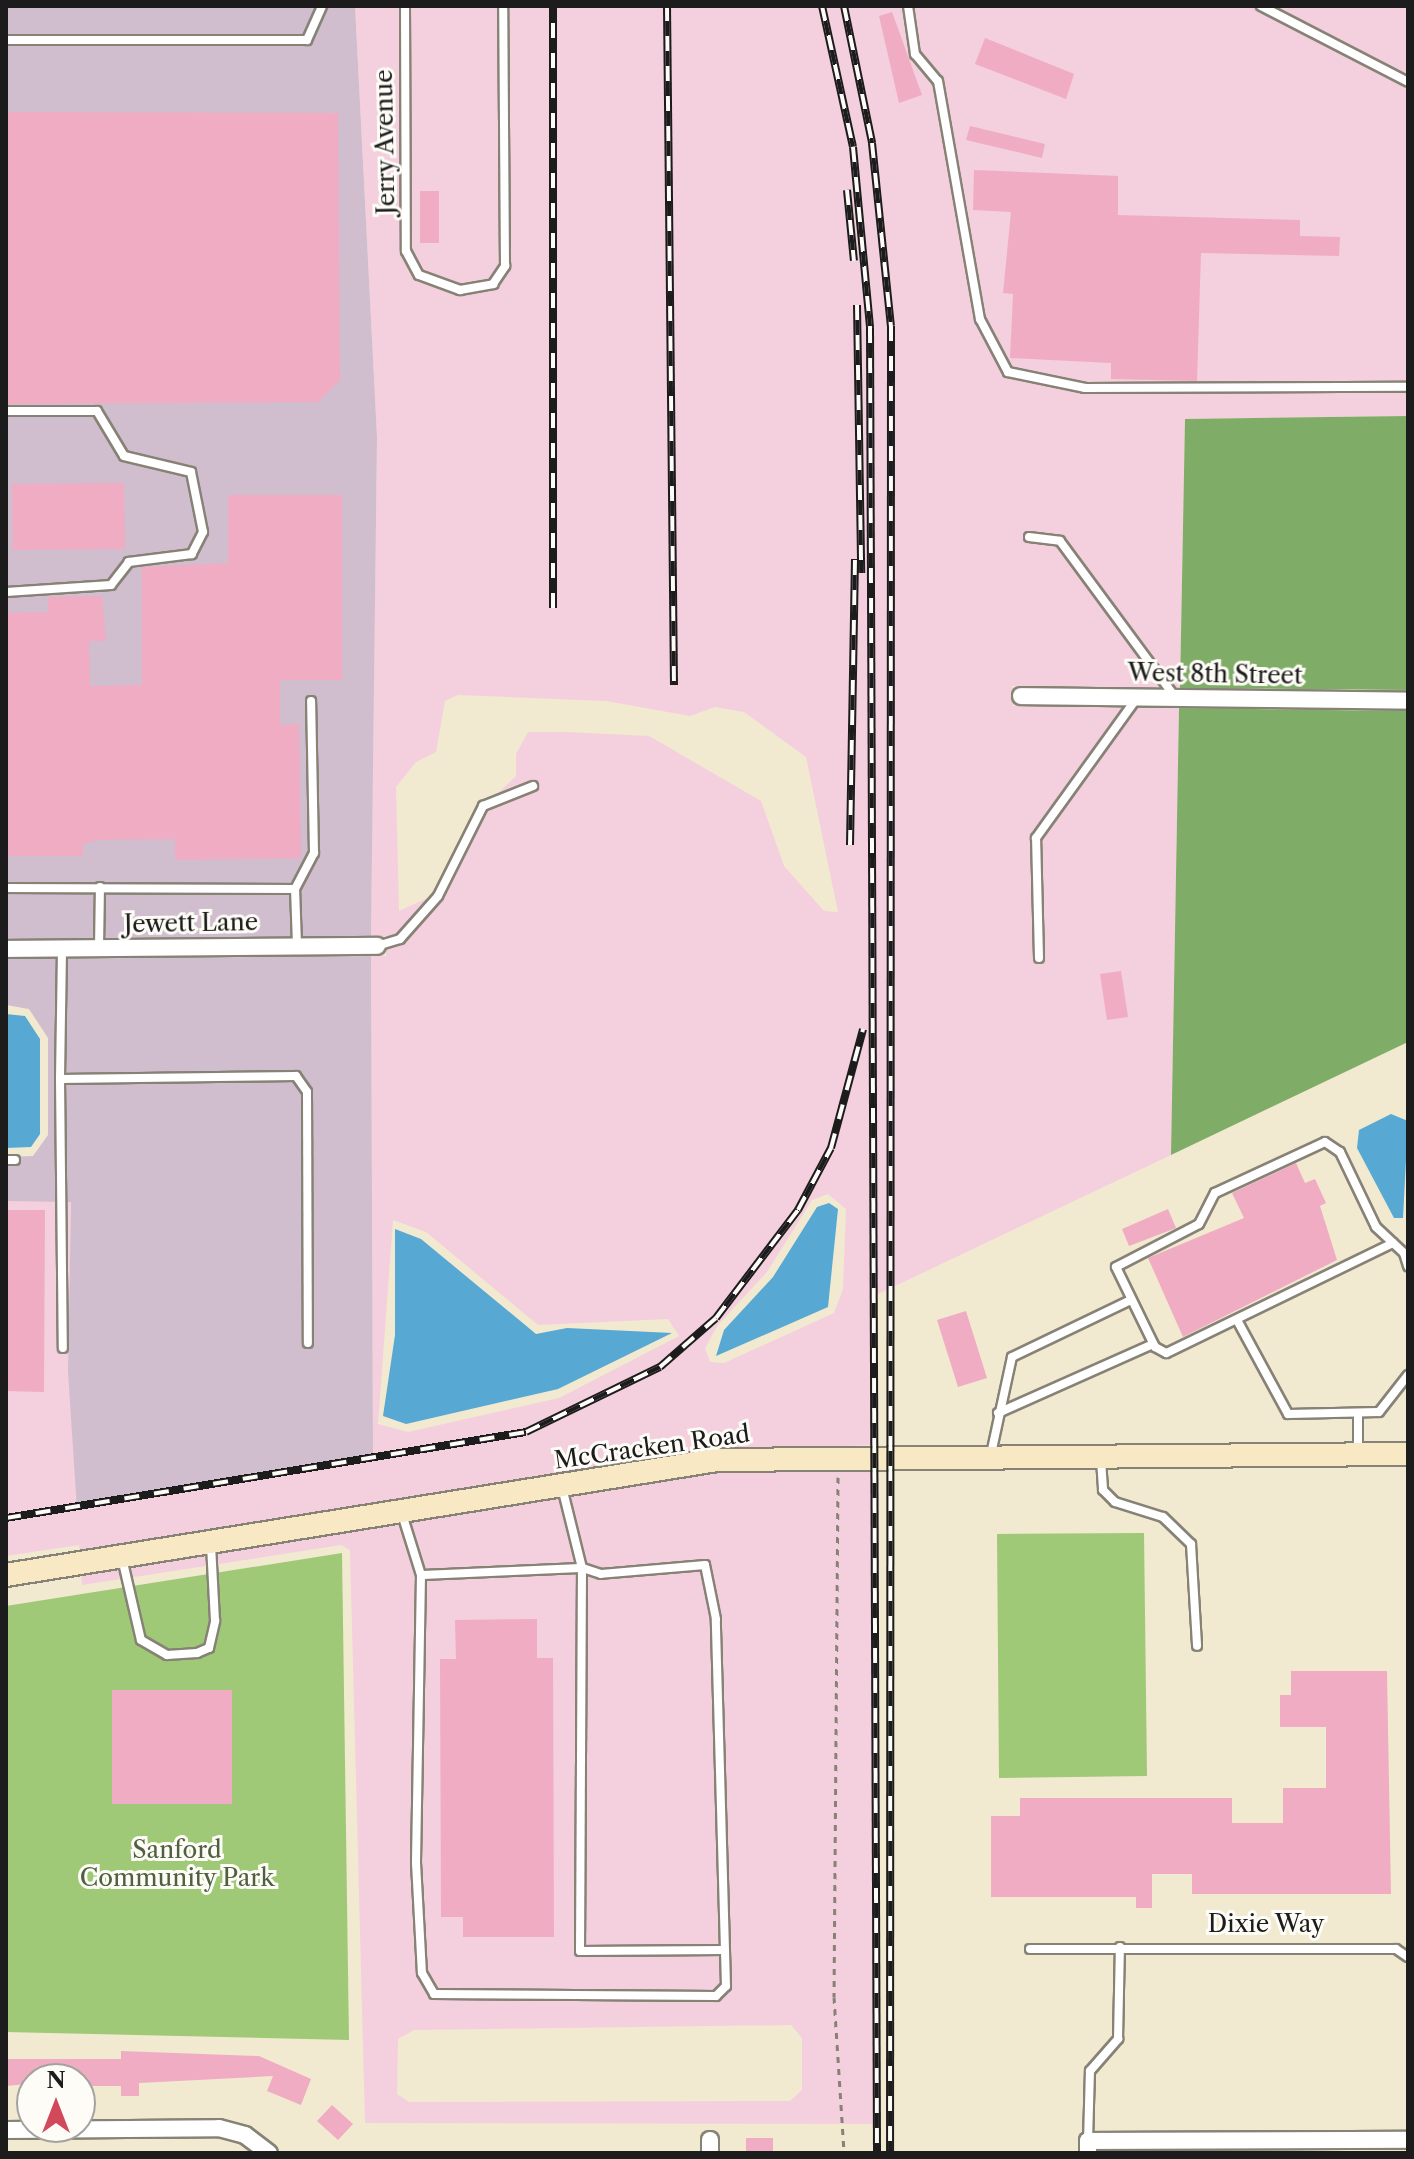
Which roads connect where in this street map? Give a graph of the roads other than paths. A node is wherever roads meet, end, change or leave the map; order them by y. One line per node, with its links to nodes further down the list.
1 (322, 6): 6 (lane)
2 (405, 6): 3 (lane, Jerry Avenue)
3 (503, 6)
4 (908, 6): 8 (lane)
5 (1261, 6): 7 (lane)
6 (6, 40)
7 (1408, 82)
8 (1408, 387)
9 (6, 411): 11 (lane)
10 (1029, 537): 14 (lane)
11 (6, 592)
12 (1021, 696): 13 (street, West 8th Street)
13 (1138, 697): 14 (street, West 8th Street); 26 (lane)
14 (1175, 698): 16 (street, West 8th Street)
15 (311, 701): 20 (lane)
16 (1408, 701)
17 (533, 786): 22 (lane)
18 (100, 887): 19 (lane); 20 (lane); 23 (lane)
19 (6, 888)
20 (295, 889): 21 (lane)
21 (297, 945): 22 (street, Jewett Lane); 23 (street, Jewett Lane)
22 (377, 946)
23 (99, 948): 25 (street, Jewett Lane)
24 (6, 949): 25 (street, Jewett Lane)
25 (62, 950): 27 (lane)
26 (1039, 958)
27 (60, 1079): 32 (lane); 34 (lane)
28 (1393, 1243): 29 (lane); 30 (lane); 31 (lane)
29 (1408, 1266)
30 (1131, 1300): 33 (lane); 36 (lane)
31 (1237, 1320): 33 (lane); 37 (lane)
32 (308, 1343)
33 (1153, 1344): 36 (lane)
34 (63, 1348)
35 (1408, 1375): 37 (lane)
36 (998, 1413): 39 (lane)
37 (1358, 1415): 41 (lane)
38 (1408, 1454): 41 (street, McCracken Road)
39 (991, 1455): 40 (street, McCracken Road); 42 (street, McCracken Road)
40 (1101, 1455): 41 (street, McCracken Road); 49 (lane)
41 (1358, 1455)
42 (561, 1485): 43 (street, McCracken Road); 46 (lane)
43 (402, 1513): 44 (street, McCracken Road); 48 (lane)
44 (211, 1544): 45 (street, McCracken Road); 45 (lane)
45 (122, 1557): 47 (street, McCracken Road)
46 (582, 1568): 48 (lane); 52 (lane); 52 (lane)
47 (6, 1575)
48 (421, 1575): 52 (lane)
49 (1197, 1646)
50 (1120, 1947): 51 (lane, Dixie Way); 53 (lane, Dixie Way); 56 (lane)
51 (1030, 1949)
52 (724, 1950)
53 (1408, 1957)
54 (6, 2130): 57 (street)
55 (1408, 2140): 56 (street)
56 (1088, 2147)
57 (269, 2153)

